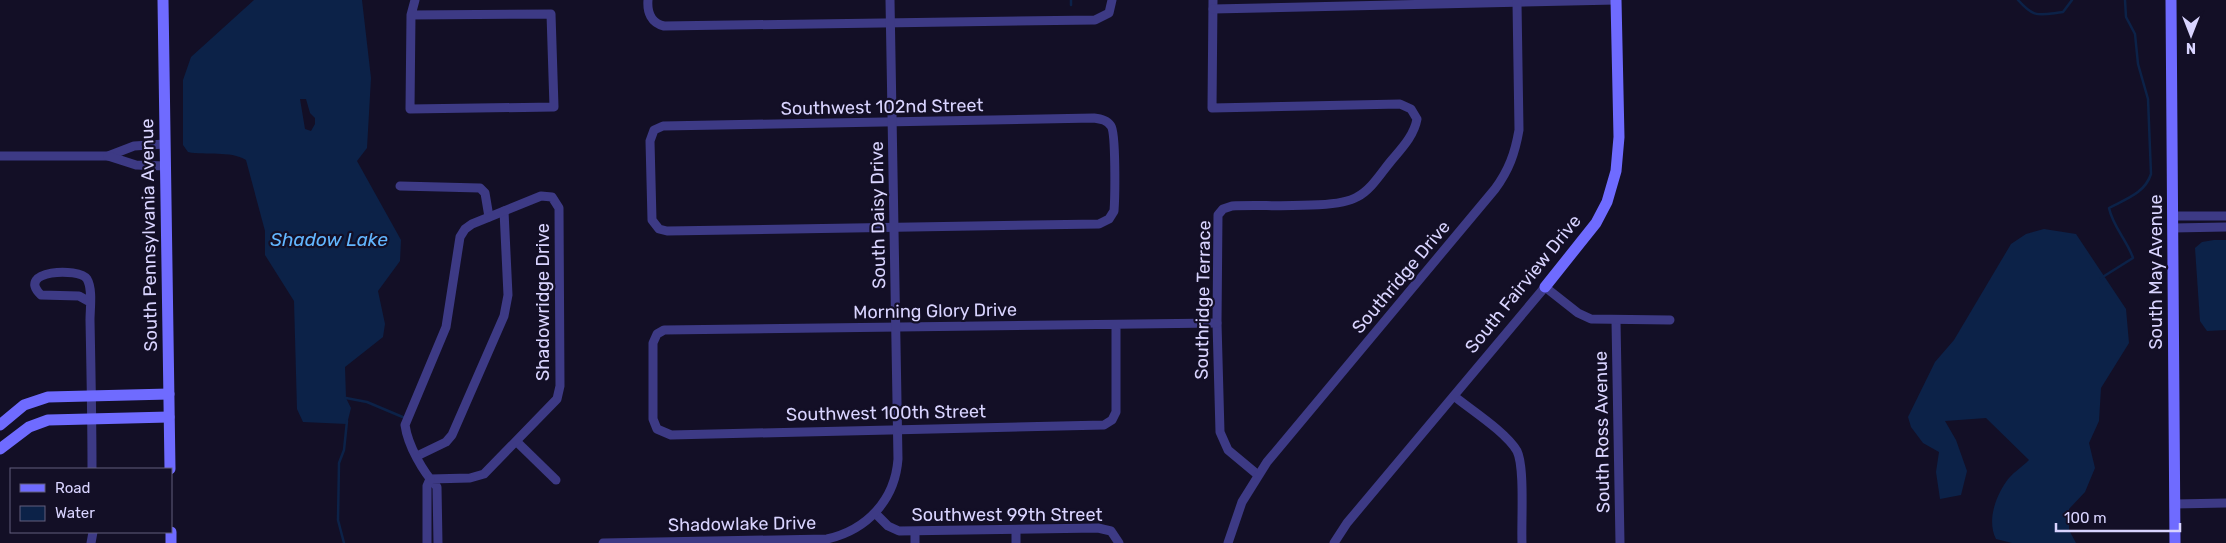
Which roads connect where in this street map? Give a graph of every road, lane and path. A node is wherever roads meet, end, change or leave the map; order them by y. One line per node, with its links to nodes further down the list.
1 (163, 0): 13 (main road, South Pennsylvania Avenue)
2 (415, 0): 10 (street)
3 (648, 0): 11 (street)
4 (890, 0): 11 (street, South Daisy Drive)
5 (1112, 0): 11 (street)
6 (1616, 0): 9 (street); 24 (main road, South Fairview Drive)
7 (2171, 0): 21 (main road, South May Avenue)
8 (1213, 4): 9 (street); 28 (street, Southridge Terrace)
9 (1517, 4): 44 (street, Southridge Drive)
10 (411, 14): 10 (street)
11 (890, 21): 12 (street, South Daisy Drive)
12 (892, 123): 22 (street, South Daisy Drive); 22 (street, Southwest 102nd Street); 22 (street, Southwest 102nd Street)
13 (165, 144): 15 (street); 16 (main road, South Pennsylvania Avenue)
14 (0, 156): 15 (street)
15 (108, 156): 16 (street)
16 (165, 166): 31 (main road, South Pennsylvania Avenue)
17 (400, 186): 20 (street)
18 (504, 212): 20 (street); 39 (street, Shadowridge Drive); 41 (street)
19 (2226, 216): 21 (street)
20 (489, 217): 41 (street)
21 (2173, 222): 23 (street); 48 (main road, South May Avenue)
22 (894, 226): 30 (street, South Daisy Drive)
23 (2226, 227)
24 (1545, 287): 26 (street); 33 (street, South Fairview Drive)
25 (90, 302): 25 (street); 32 (street)
26 (1616, 320): 27 (street); 64 (street, South Ross Avenue)
27 (1670, 320)
28 (1217, 323): 29 (street, Morning Glory Drive); 44 (street, Southridge Terrace)
29 (1116, 325): 30 (street, Morning Glory Drive); 37 (street, Southwest 100th Street)
30 (896, 328): 37 (street, South Daisy Drive); 38 (street, Morning Glory Drive)
31 (169, 394): 32 (main road); 34 (main road, South Pennsylvania Avenue)
32 (92, 395): 35 (street); 36 (main road)
33 (1454, 396): 62 (street, South Fairview Drive); 63 (street)
34 (169, 417): 35 (main road); 43 (main road, South Pennsylvania Avenue)
35 (92, 419): 40 (main road); 42 (street)
36 (0, 425)
37 (897, 430): 38 (street, Southwest 100th Street); 49 (street, South Daisy Drive)
38 (660, 431)
39 (517, 442): 45 (street, Shadowridge Drive); 46 (street)
40 (0, 449)
41 (417, 456): 45 (street)
42 (92, 468)
43 (170, 468)
44 (1258, 475): 61 (street, Southridge Drive)
45 (430, 479): 54 (street); 55 (street)
46 (556, 480)
47 (2226, 503): 48 (street)
48 (2175, 504): 65 (main road, South May Avenue)
49 (876, 514): 51 (street, Southwest 99th Street); 53 (street, Shadowlake Drive)
50 (1016, 530): 51 (street, Southwest 99th Street); 59 (street); 60 (street, Southwest 99th Street)
51 (915, 532): 58 (street)
52 (710, 542): 53 (street, Shadowlake Drive); 57 (street, Shadowlake Drive)
53 (813, 542)
54 (427, 543)
55 (438, 543)
56 (602, 543): 57 (street, Shadowlake Drive)
57 (608, 543)
58 (915, 543)
59 (1016, 543)
60 (1119, 543)
61 (1228, 543)
62 (1334, 543)
63 (1522, 543)
64 (1620, 543)
65 (2176, 543)

